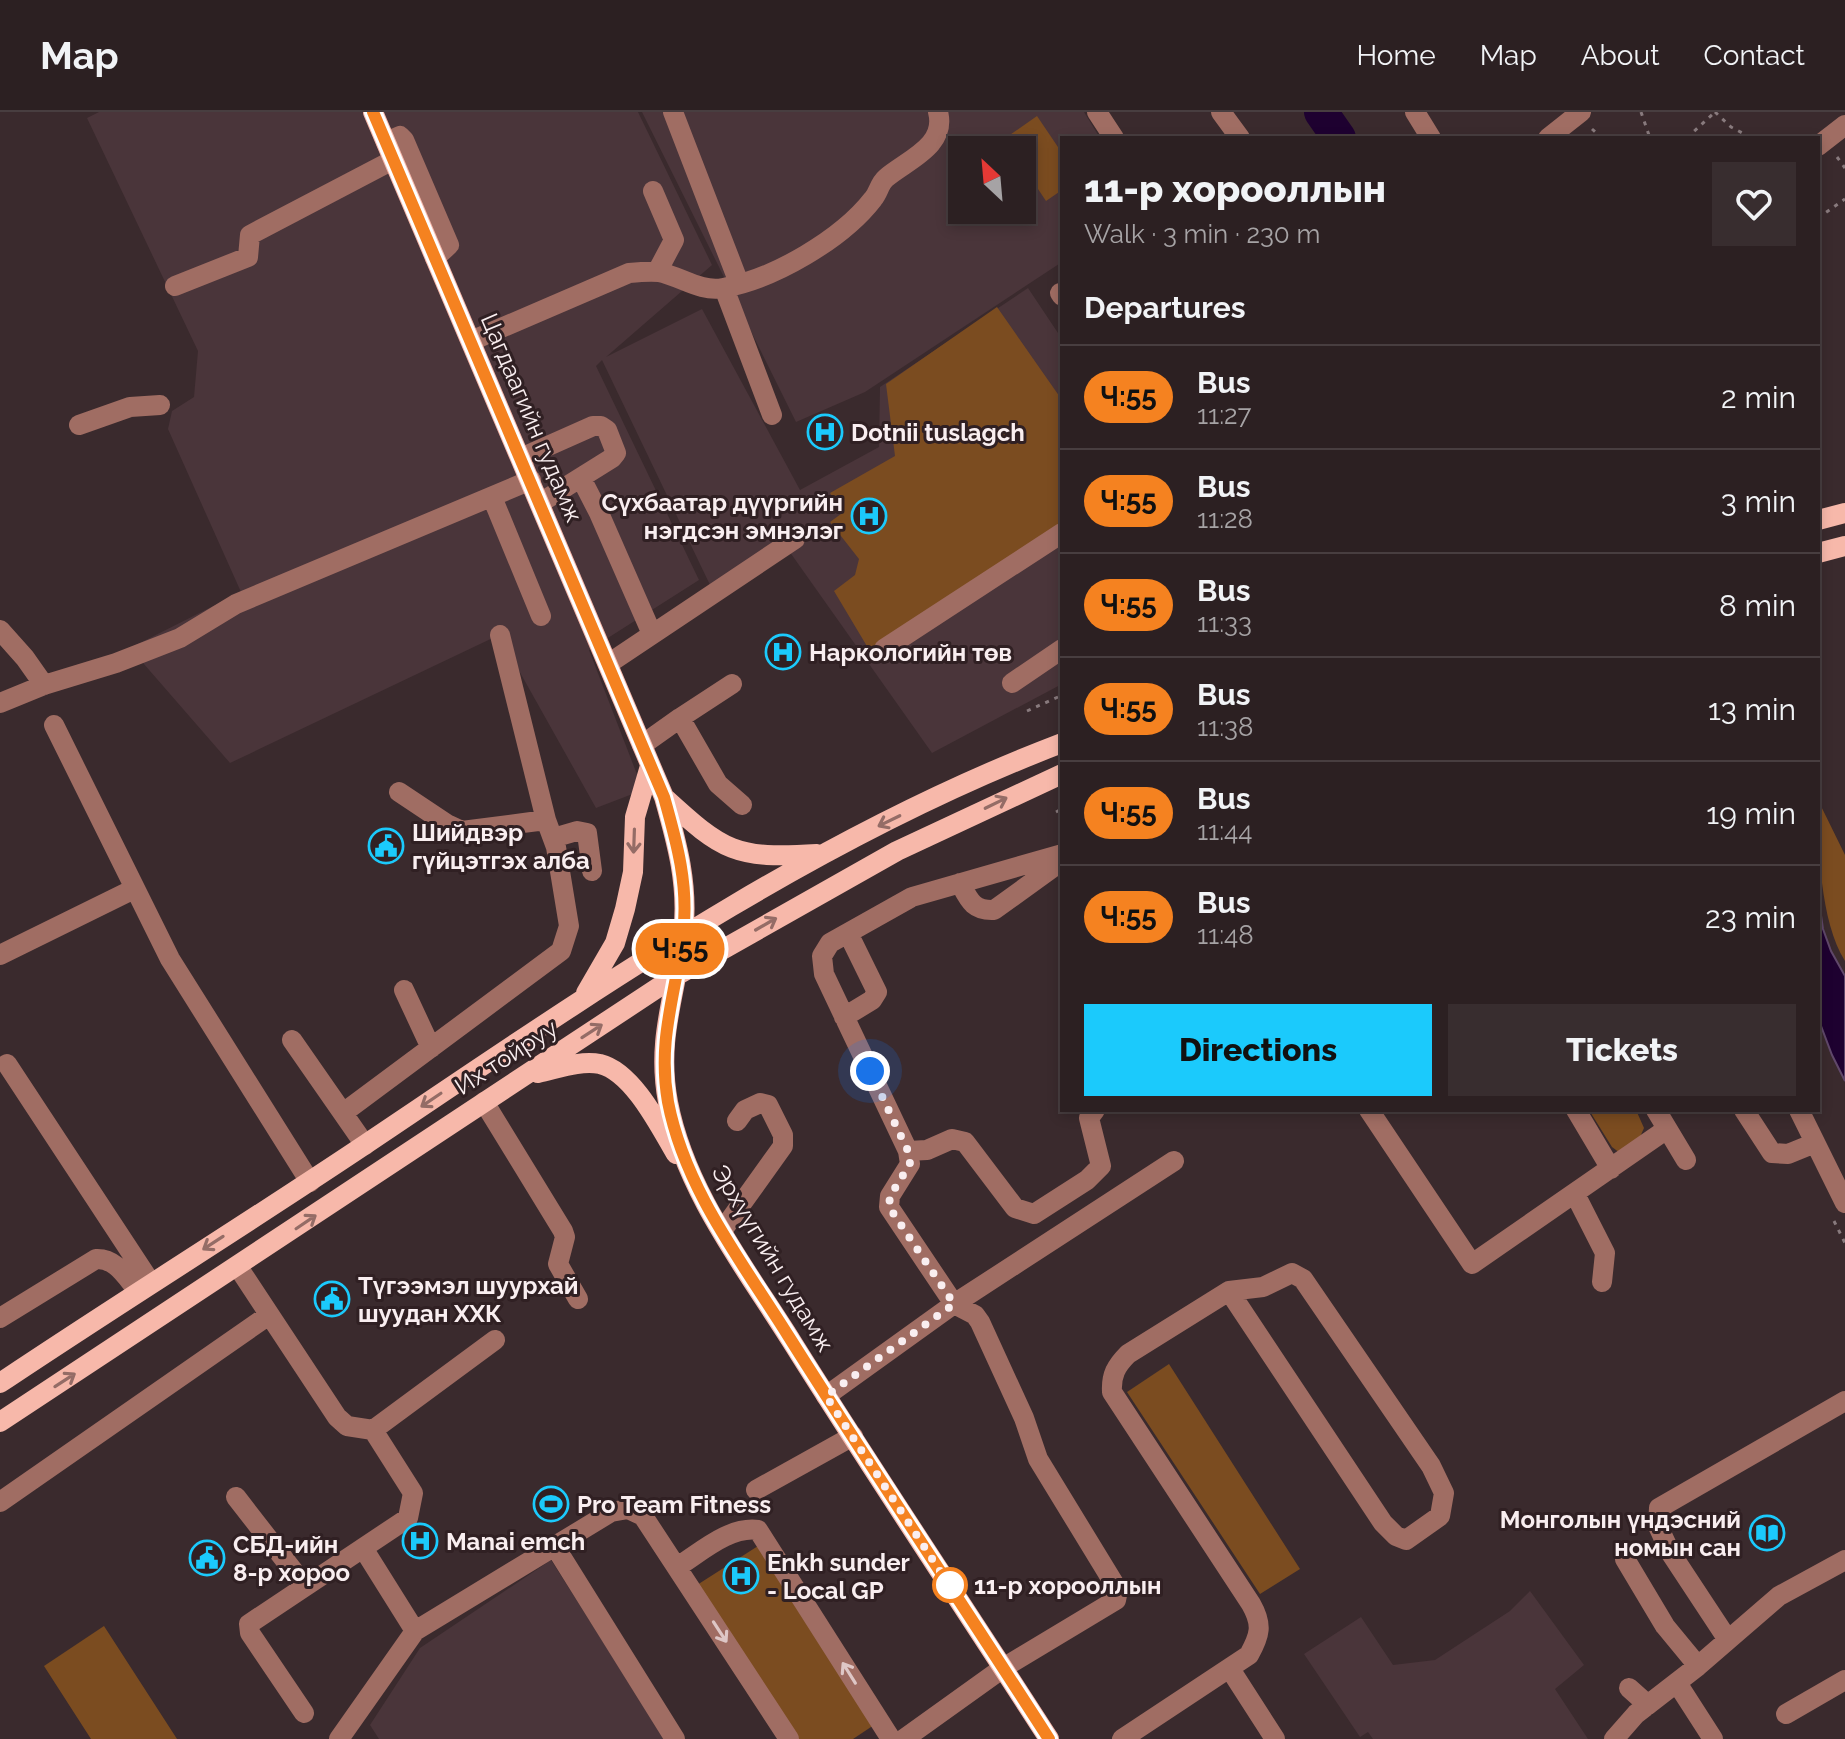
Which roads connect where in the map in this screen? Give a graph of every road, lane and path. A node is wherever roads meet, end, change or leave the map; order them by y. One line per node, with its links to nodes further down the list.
1 (673, 112): 24 (street)
2 (938, 112): 24 (street)
3 (1097, 112): 11 (street)
4 (1221, 112): 12 (street)
5 (1415, 112): 13 (street)
6 (1581, 112): 14 (street)
7 (1641, 112): 15 (path)
8 (1715, 112): 16 (path); 17 (path)
9 (375, 113): 19 (main road, Цагдаагийн гудамж)
10 (1845, 125): 18 (street)
11 (1113, 136)
12 (1239, 136)
13 (1430, 136)
14 (1551, 136)
15 (1649, 136)
16 (1691, 136)
17 (1748, 136)
18 (1820, 144)
19 (390, 151): 25 (street); 26 (main road, Цагдаагийн гудамж)
20 (653, 191): 23 (street)
21 (1845, 199): 22 (path)
22 (1820, 217)
23 (657, 272): 24 (street); 26 (street)
24 (732, 285): 28 (street)
25 (175, 286)
26 (471, 341): 30 (main road, Цагдаагийн гудамж)
27 (160, 405): 29 (street)
28 (772, 415)
29 (79, 425)
30 (521, 458): 31 (street); 32 (main road, Цагдаагийн гудамж)
31 (581, 478): 34 (street); 43 (street)
32 (531, 480): 33 (street); 34 (main road, Цагдаагийн гудамж)
33 (492, 497): 41 (street); 50 (street)
34 (540, 503): 47 (main road, Цагдаагийн гудамж)
35 (1845, 513): 36 (main road)
36 (1820, 519)
37 (1060, 534): 45 (street)
38 (795, 539): 43 (street)
39 (1845, 546): 40 (main road)
40 (1820, 552)
41 (541, 616)
42 (0, 630): 50 (street)
43 (652, 634): 47 (street)
44 (500, 635): 65 (street)
45 (884, 649)
46 (1060, 650): 48 (street)
47 (608, 664): 57 (main road, Цагдаагийн гудамж)
48 (1012, 683)
49 (732, 684): 54 (street)
50 (44, 685): 52 (street)
51 (1060, 702): 53 (path)
52 (0, 703)
53 (1027, 711)
54 (680, 718): 57 (street); 62 (street)
55 (54, 725): 71 (street)
56 (1060, 744): 66 (main road, Их тойруу, one-way to 66)
57 (642, 745): 58 (main road, Цагдаагийн гудамж)
58 (650, 766): 61 (main road, Цагдаагийн гудамж); 77 (main road, one-way to 77)
59 (1060, 775): 75 (main road, Их тойруу, one-way to 59)
60 (399, 792): 65 (street)
61 (664, 797): 66 (main road); 73 (main road, Цагдаагийн гудамж)
62 (742, 805)
63 (1060, 810): 64 (path)
64 (1056, 812)
65 (549, 829): 69 (street); 80 (street)
66 (826, 854): 73 (main road, Их тойруу)
67 (1060, 855): 70 (street)
68 (1060, 862): 70 (street)
69 (592, 871)
70 (960, 883): 72 (street)
71 (134, 889): 74 (street); 99 (street)
72 (848, 933): 78 (street); 78 (street)
73 (683, 935): 75 (main road, Цагдаагийн гудамж); 77 (main road, Их тойруу)
74 (0, 955)
75 (674, 977): 82 (main road, Их тойруу, one-way to 75); 100 (main road, Эрхүүгийн гудамж)
76 (404, 990): 80 (street)
77 (585, 996): 94 (main road, Их тойруу, one-way to 94)
78 (844, 1017): 95 (street)
79 (292, 1040): 90 (street)
80 (431, 1048): 90 (street)
81 (7, 1064): 106 (street)
82 (523, 1077): 83 (main road, Их тойруу); 100 (main road)
83 (484, 1102): 104 (main road, Их тойруу, one-way to 83); 108 (street)
84 (1094, 1112): 95 (street)
85 (1370, 1112): 101 (street)
86 (1577, 1112): 98 (street)
87 (1657, 1112): 92 (street)
88 (1745, 1112): 93 (street)
89 (1800, 1112): 93 (street)
90 (343, 1113): 94 (street)
91 (737, 1121): 103 (street)
92 (1667, 1129): 96 (street); 98 (street)
93 (1815, 1143): 102 (street)
94 (365, 1145): 99 (main road, Их тойруу)
95 (908, 1151): 109 (street)
96 (1686, 1160)
97 (1174, 1161): 109 (street)
98 (1611, 1169): 101 (street)
99 (310, 1182): 106 (main road, Их тойруу, one-way to 106)
100 (698, 1192): 103 (main road, Эрхүүгийн гудамж)
101 (1575, 1194): 105 (street)
102 (1845, 1203)
103 (722, 1231): 114 (main road, Эрхүүгийн гудамж)
104 (238, 1267): 110 (street); 116 (main road, Их тойруу, one-way to 104)
105 (1602, 1282)
106 (144, 1287): 111 (street); 113 (main road, Их тойруу)
107 (1229, 1291): 107 (street); 132 (street)
108 (578, 1299)
109 (954, 1304): 114 (street); 131 (street)
110 (269, 1315): 117 (street); 121 (street)
111 (0, 1318)
112 (495, 1340): 117 (street)
113 (0, 1383)
114 (826, 1396): 118 (main road, Эрхүүгийн гудамж)
115 (1845, 1401): 129 (street)
116 (0, 1422)
117 (373, 1430): 123 (street)
118 (853, 1436): 119 (street); 131 (main road, Эрхүүгийн гудамж)
119 (756, 1490)
120 (236, 1497): 127 (street)
121 (0, 1502)
122 (554, 1545): 126 (street); 128 (street); 140 (street)
123 (363, 1548): 127 (street); 128 (street)
124 (1625, 1559): 130 (street)
125 (1845, 1560): 129 (street)
126 (677, 1567): 141 (street, one-way to 141); 142 (street, one-way to 126)
127 (305, 1586): 137 (street)
128 (415, 1631): 139 (street)
129 (1728, 1640): 130 (street)
130 (1698, 1666): 134 (street)
131 (1003, 1668): 143 (street); 144 (main road, Эрхүүгийн гудамж)
132 (1230, 1669): 145 (street); 146 (street)
133 (1845, 1680): 138 (street)
134 (1677, 1683): 136 (street); 148 (street)
135 (1629, 1688): 136 (street)
136 (1648, 1705): 147 (street)
137 (304, 1713)
138 (1786, 1714)
139 (345, 1736)
140 (675, 1739)
141 (789, 1739)
142 (891, 1739)
143 (904, 1739)
144 (1049, 1739)
145 (1122, 1739)
146 (1275, 1739)
147 (1614, 1739)
148 (1713, 1739)

